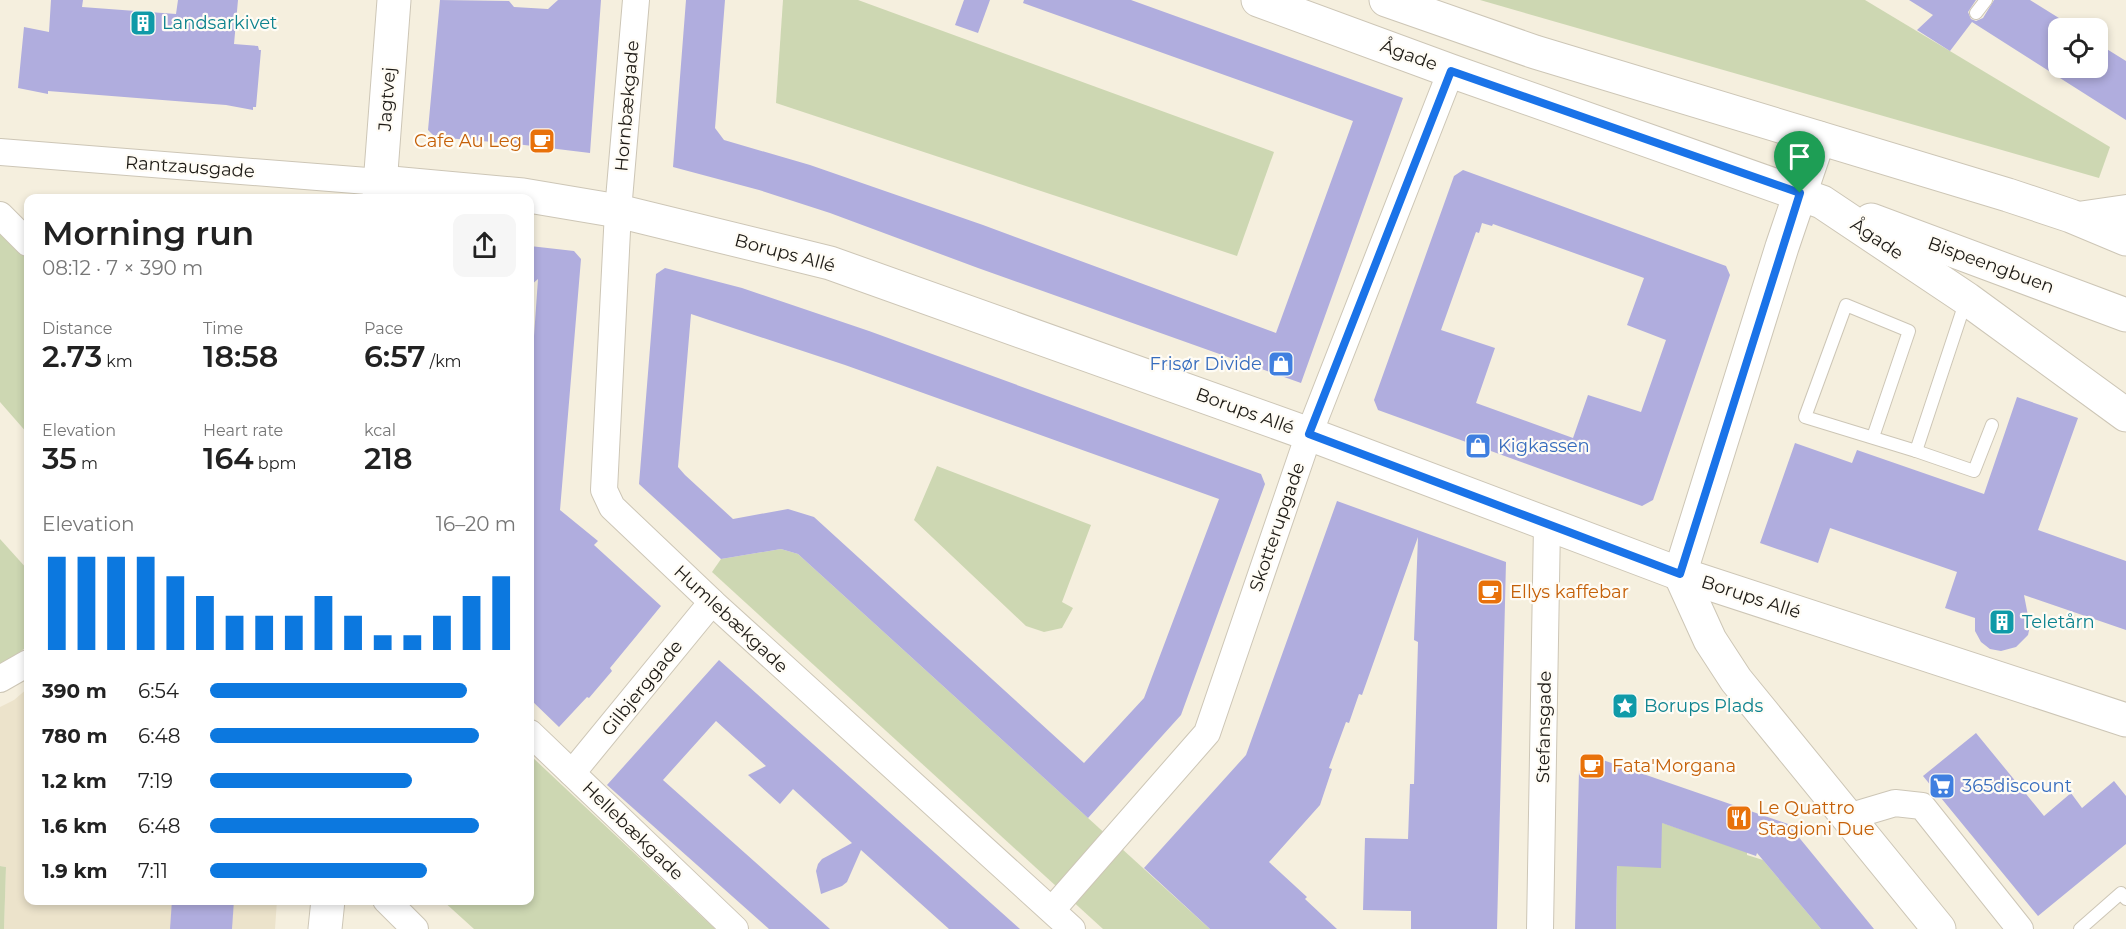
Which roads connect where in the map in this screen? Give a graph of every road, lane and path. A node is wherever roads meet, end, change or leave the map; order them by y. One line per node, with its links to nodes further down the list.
1 (394, 0): 10 (street, Jagtvej)
2 (636, 0): 15 (street, Hornbækgade)
3 (1258, 0): 7 (street, Ågade)
4 (1386, 0): 8 (street)
5 (1986, 0): 6 (lane)
6 (1976, 13)
7 (1451, 71): 13 (street, Ågade); 24 (street, Skotterupgade)
8 (1819, 138): 13 (street); 17 (street)
9 (0, 152): 10 (street, Rantzausgade)
10 (379, 190): 11 (street, Borups Allé)
11 (494, 194)
12 (534, 197): 15 (street, Borups Allé)
13 (1811, 197): 20 (street, Ågade); 21 (street, Bispeengbuen); 28 (street)
14 (2126, 208): 17 (street)
15 (618, 211): 24 (street, Borups Allé); 29 (street, Humlebækgade)
16 (0, 215): 18 (street)
17 (2071, 216): 19 (street)
18 (24, 239)
19 (2126, 239)
20 (1967, 299): 22 (street, Ågade); 26 (lane)
21 (2126, 315)
22 (2126, 415)
23 (1992, 425): 26 (lane)
24 (1309, 434): 27 (street, Borups Allé); 39 (street, Skotterupgade)
25 (1873, 437): 25 (lane); 26 (lane)
26 (1916, 451)
27 (1547, 525): 28 (street, Borups Allé); 44 (street, Stefansgade)
28 (1680, 574): 32 (street, Borups Allé); 35 (street)
29 (712, 602): 34 (street, Gilbjerggade); 39 (street, Humlebækgade)
30 (24, 665): 31 (street)
31 (0, 679)
32 (2126, 720)
33 (534, 737): 34 (street, Hellebækgade)
34 (573, 773): 42 (street, Hellebækgade)
35 (1848, 817): 45 (street); 46 (street)
36 (2126, 899): 47 (lane)
37 (327, 905): 40 (street)
38 (391, 905): 41 (street)
39 (1052, 910): 43 (street, Humlebækgade)
40 (325, 929)
41 (415, 929)
42 (735, 929)
43 (1072, 929)
44 (1540, 929)
45 (1939, 929)
46 (2020, 929)
47 (2080, 929)

